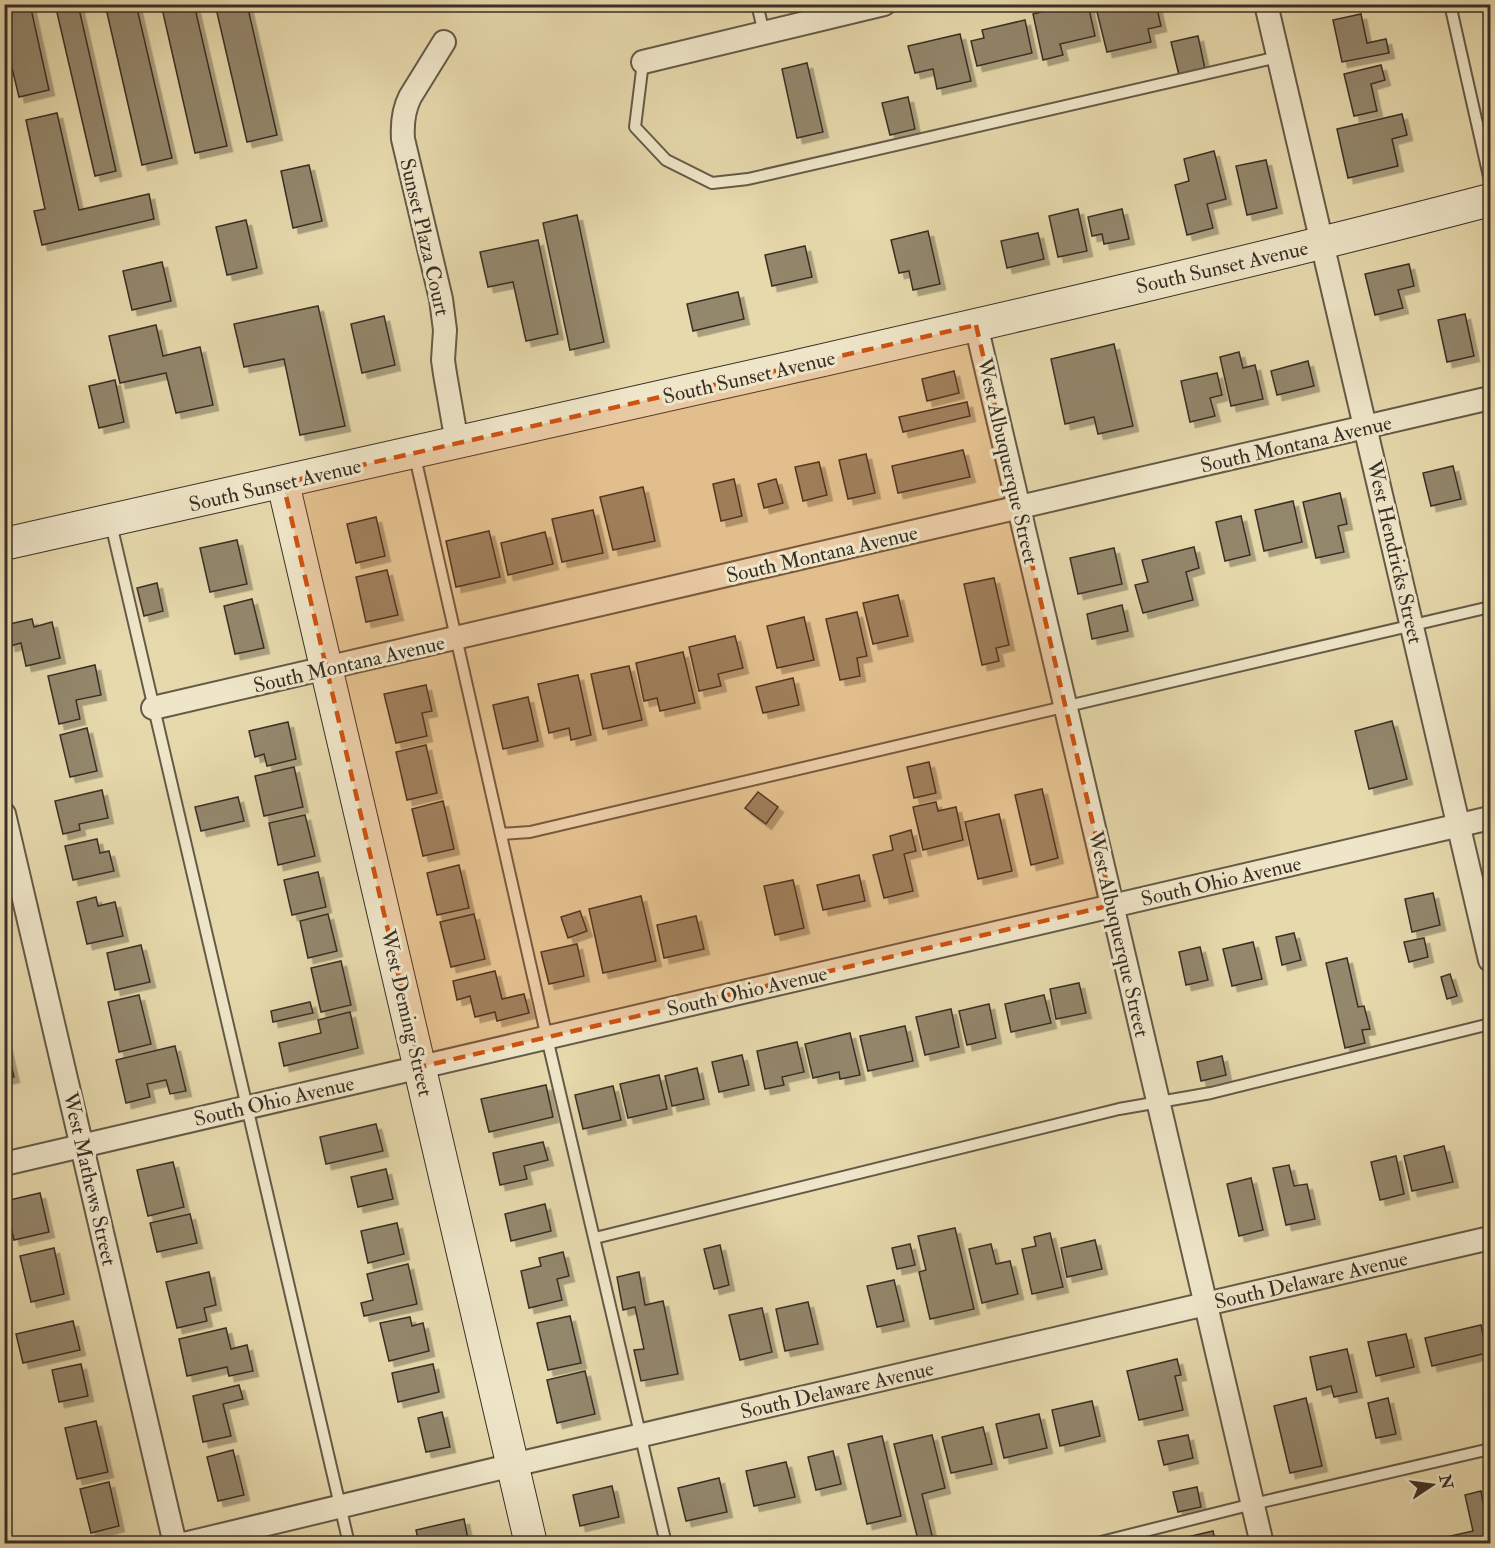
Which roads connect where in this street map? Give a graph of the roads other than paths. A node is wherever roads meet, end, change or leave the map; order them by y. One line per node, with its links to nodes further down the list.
1 (757, 4): 5 (lane)
2 (884, 4): 5 (street)
3 (1266, 4): 7 (street, West Hendricks Street)
4 (1450, 4): 9 (lane)
5 (764, 33): 8 (street)
6 (444, 42): 15 (street, Sunset Plaza Court)
7 (1278, 57): 8 (lane); 11 (street, West Hendricks Street)
8 (643, 62)
9 (1491, 181)
10 (1491, 200): 11 (main road, South Sunset Avenue)
11 (1322, 244): 12 (main road, South Sunset Avenue); 14 (street, West Hendricks Street)
12 (976, 325): 15 (main road, South Sunset Avenue); 18 (street, West Albuquerque Street)
13 (1491, 398): 14 (street, South Montana Avenue)
14 (1365, 428): 18 (street, South Montana Avenue); 22 (street, West Hendricks Street)
15 (457, 443): 16 (main road, South Sunset Avenue)
16 (414, 453): 17 (main road, South Sunset Avenue); 23 (lane)
17 (283, 483): 19 (main road, South Sunset Avenue); 24 (main road, West Deming Street)
18 (1019, 508): 23 (street, South Montana Avenue); 25 (street, West Albuquerque Street)
19 (111, 521): 20 (main road, South Sunset Avenue); 26 (lane)
20 (4, 544)
21 (1491, 607): 22 (lane)
22 (1412, 624): 25 (lane); 29 (street, West Hendricks Street)
23 (456, 639): 24 (street, South Montana Avenue); 30 (lane)
24 (326, 669): 26 (street, South Montana Avenue); 35 (main road, West Deming Street)
25 (1065, 706): 30 (lane); 31 (street, West Albuquerque Street)
26 (153, 708): 37 (lane)
27 (4, 814): 38 (street, West Mathews Street)
28 (1491, 819): 29 (street, South Ohio Avenue)
29 (1459, 826): 31 (street, South Ohio Avenue); 32 (street, West Hendricks Street)
30 (501, 834): 34 (lane)
31 (1112, 905): 34 (street, South Ohio Avenue); 36 (street, West Albuquerque Street)
32 (1491, 960)
33 (1491, 1024): 36 (lane)
34 (547, 1038): 35 (street, South Ohio Avenue); 40 (lane)
35 (420, 1067): 37 (street, South Ohio Avenue); 45 (main road, West Deming Street)
36 (1158, 1102): 40 (lane); 42 (street, West Albuquerque Street)
37 (246, 1108): 38 (street, South Ohio Avenue); 47 (lane)
38 (83, 1145): 39 (street, South Ohio Avenue); 48 (street, West Mathews Street)
39 (4, 1164)
40 (595, 1238): 43 (lane)
41 (1491, 1238): 42 (street, South Delaware Avenue)
42 (1206, 1305): 43 (street, South Delaware Avenue); 46 (street, West Albuquerque Street)
43 (641, 1435): 45 (street, South Delaware Avenue); 52 (lane)
44 (1491, 1449): 46 (lane)
45 (513, 1465): 47 (street, South Delaware Avenue); 51 (main road, West Deming Street)
46 (1253, 1504): 53 (lane); 54 (street, West Albuquerque Street)
47 (340, 1506): 49 (street, South Delaware Avenue); 50 (lane)
48 (175, 1544)
49 (184, 1544)
50 (349, 1544)
51 (531, 1544)
52 (666, 1544)
53 (1093, 1544)
54 (1262, 1544)

